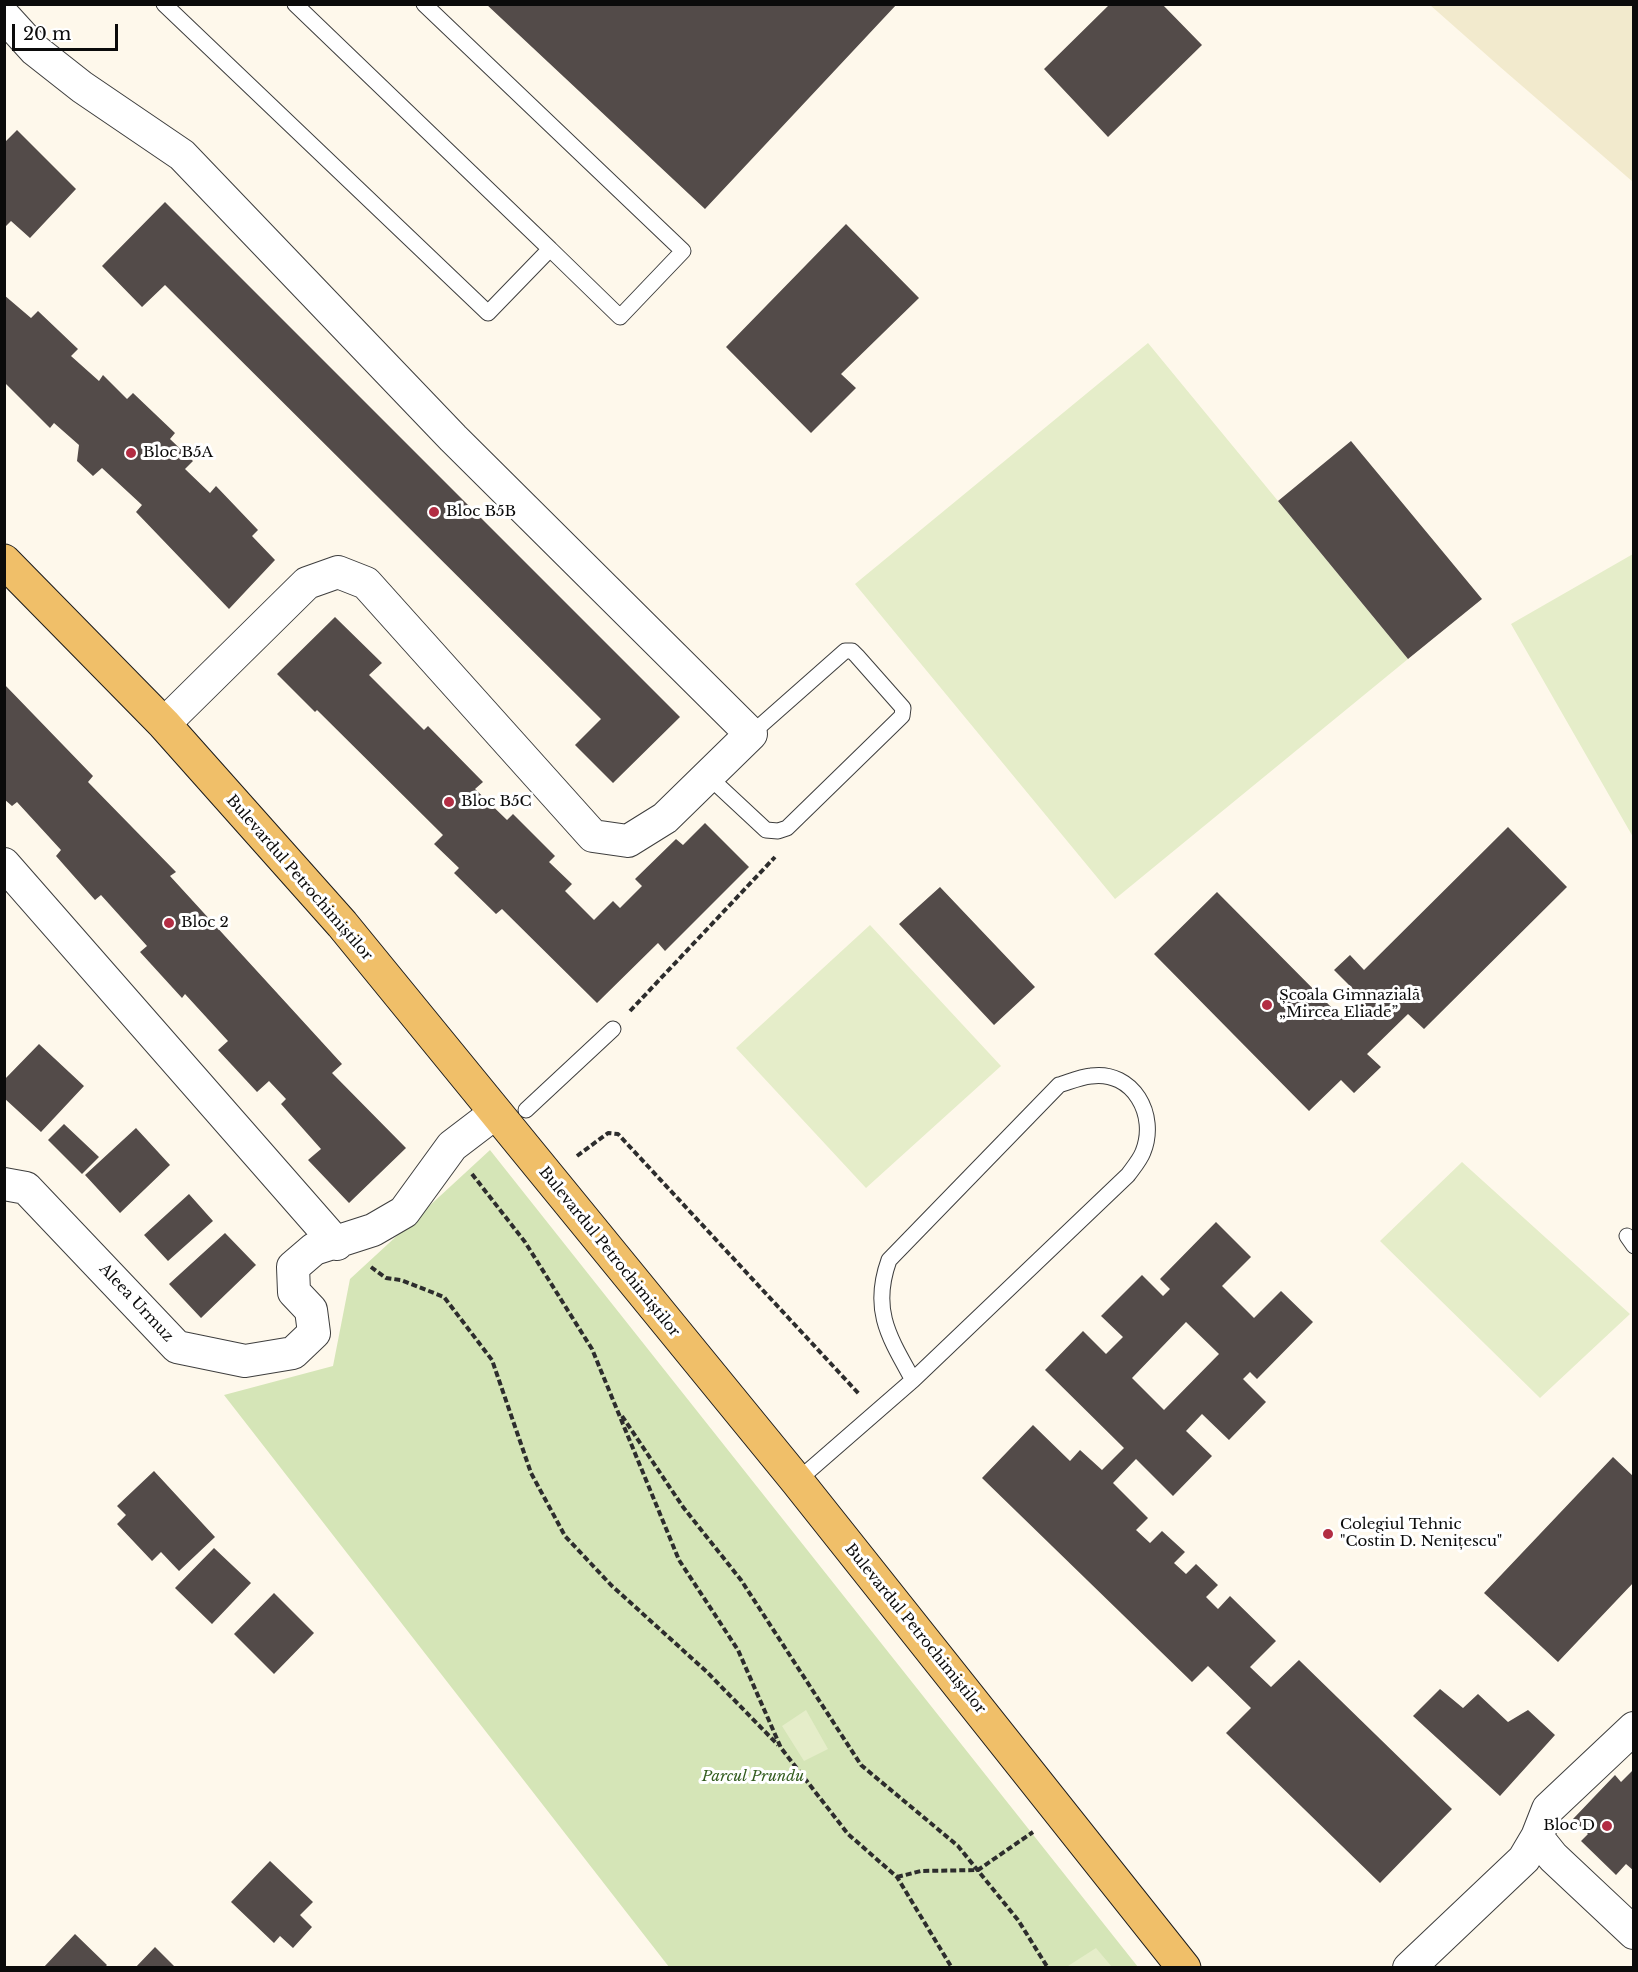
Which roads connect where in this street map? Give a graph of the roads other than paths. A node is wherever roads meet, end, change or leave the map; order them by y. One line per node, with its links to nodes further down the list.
1 (13, 4): 5 (street)
2 (164, 4): 6 (lane)
3 (296, 4): 6 (lane)
4 (424, 4): 6 (lane)
5 (4, 15): 9 (street)
6 (550, 249)
7 (4, 561): 8 (main road, Bulevardul Petrochimiștilor)
8 (164, 724): 10 (street); 13 (main road, Bulevardul Petrochimiștilor)
9 (751, 734): 10 (street); 10 (lane)
10 (708, 776)
11 (4, 864): 15 (street)
12 (613, 1029): 13 (lane)
13 (510, 1112): 15 (street, Aleea Urmuz); 17 (main road, Bulevardul Petrochimiștilor)
14 (4, 1184): 15 (street, Aleea Urmuz)
15 (337, 1244)
16 (913, 1380): 16 (lane); 17 (lane)
17 (796, 1481): 21 (main road, Bulevardul Petrochimiștilor)
18 (1634, 1728): 19 (street)
19 (1537, 1837): 20 (street); 22 (street)
20 (1634, 1933)
21 (1184, 1968)
22 (1409, 1968)

